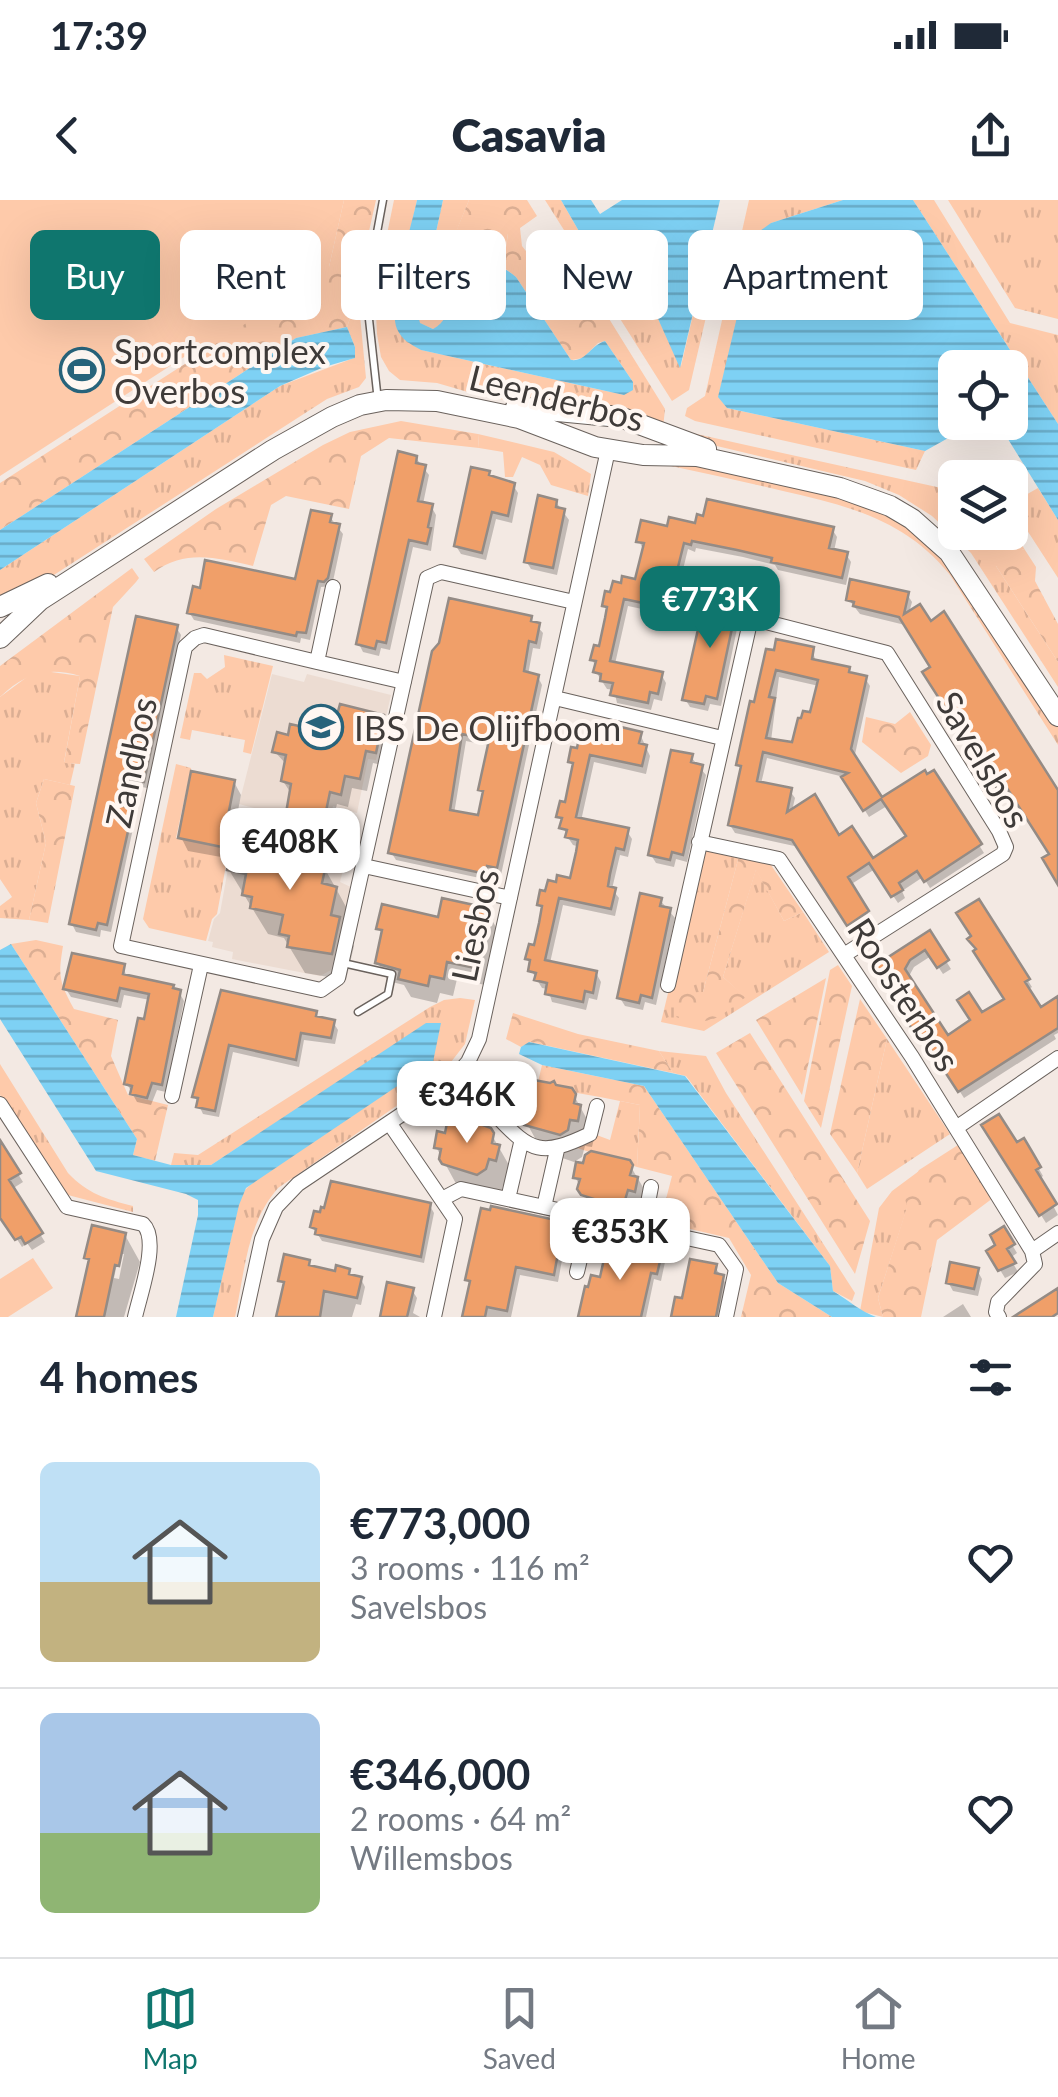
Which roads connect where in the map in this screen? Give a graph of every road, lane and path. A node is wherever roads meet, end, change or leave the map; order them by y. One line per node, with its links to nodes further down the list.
1 (382, 200): 2 (lane)
2 (377, 392): 3 (main road, Leenderbos); 11 (main road, Leenderbos)
3 (593, 412): 4 (main road, Leenderbos); 5 (main road)
4 (644, 426): 7 (main road); 17 (main road, Leenderbos)
5 (584, 444): 6 (main road, Leenderbos); 13 (main road, Leenderbos)
6 (608, 450): 7 (main road, Leenderbos); 10 (street, Liesbos)
7 (633, 454): 18 (main road, Leenderbos)
8 (334, 587): 14 (street)
9 (758, 587): 12 (street)
10 (574, 602): 15 (street); 16 (street, Liesbos)
11 (0, 607)
12 (750, 618): 19 (street); 23 (street, Savelsbos)
13 (0, 638)
14 (317, 662): 15 (street, Zandbos); 25 (street, Zandbos)
15 (404, 682): 21 (street)
16 (554, 698): 19 (street); 22 (street, Liesbos)
17 (1058, 699)
18 (1058, 716)
19 (722, 738): 20 (street)
20 (699, 842): 23 (street, Roosterbos); 26 (street)
21 (364, 866): 22 (street); 24 (street)
22 (510, 898): 33 (street, Liesbos)
23 (844, 955): 34 (street, Roosterbos)
24 (342, 962): 25 (street, Zandbos); 27 (lane)
25 (201, 965): 30 (street)
26 (668, 985)
27 (358, 1012)
28 (1058, 1058): 34 (street, Roosterbos)
29 (501, 1084): 35 (street)
30 (172, 1096)
31 (0, 1104): 46 (street)
32 (597, 1106): 36 (street)
33 (390, 1124): 38 (street); 47 (street, Liesbos)
34 (956, 1128): 44 (street)
35 (522, 1142): 36 (street); 39 (street)
36 (558, 1150): 40 (street)
37 (652, 1187): 42 (street)
38 (442, 1199): 39 (street); 48 (street)
39 (508, 1199): 40 (street)
40 (544, 1207): 41 (street)
41 (590, 1217): 42 (street); 45 (street)
42 (643, 1228): 49 (street)
43 (1058, 1232): 44 (street)
44 (1032, 1251): 50 (street)
45 (578, 1272)
46 (135, 1317)
47 (245, 1317)
48 (434, 1317)
49 (726, 1317)
50 (999, 1317)

